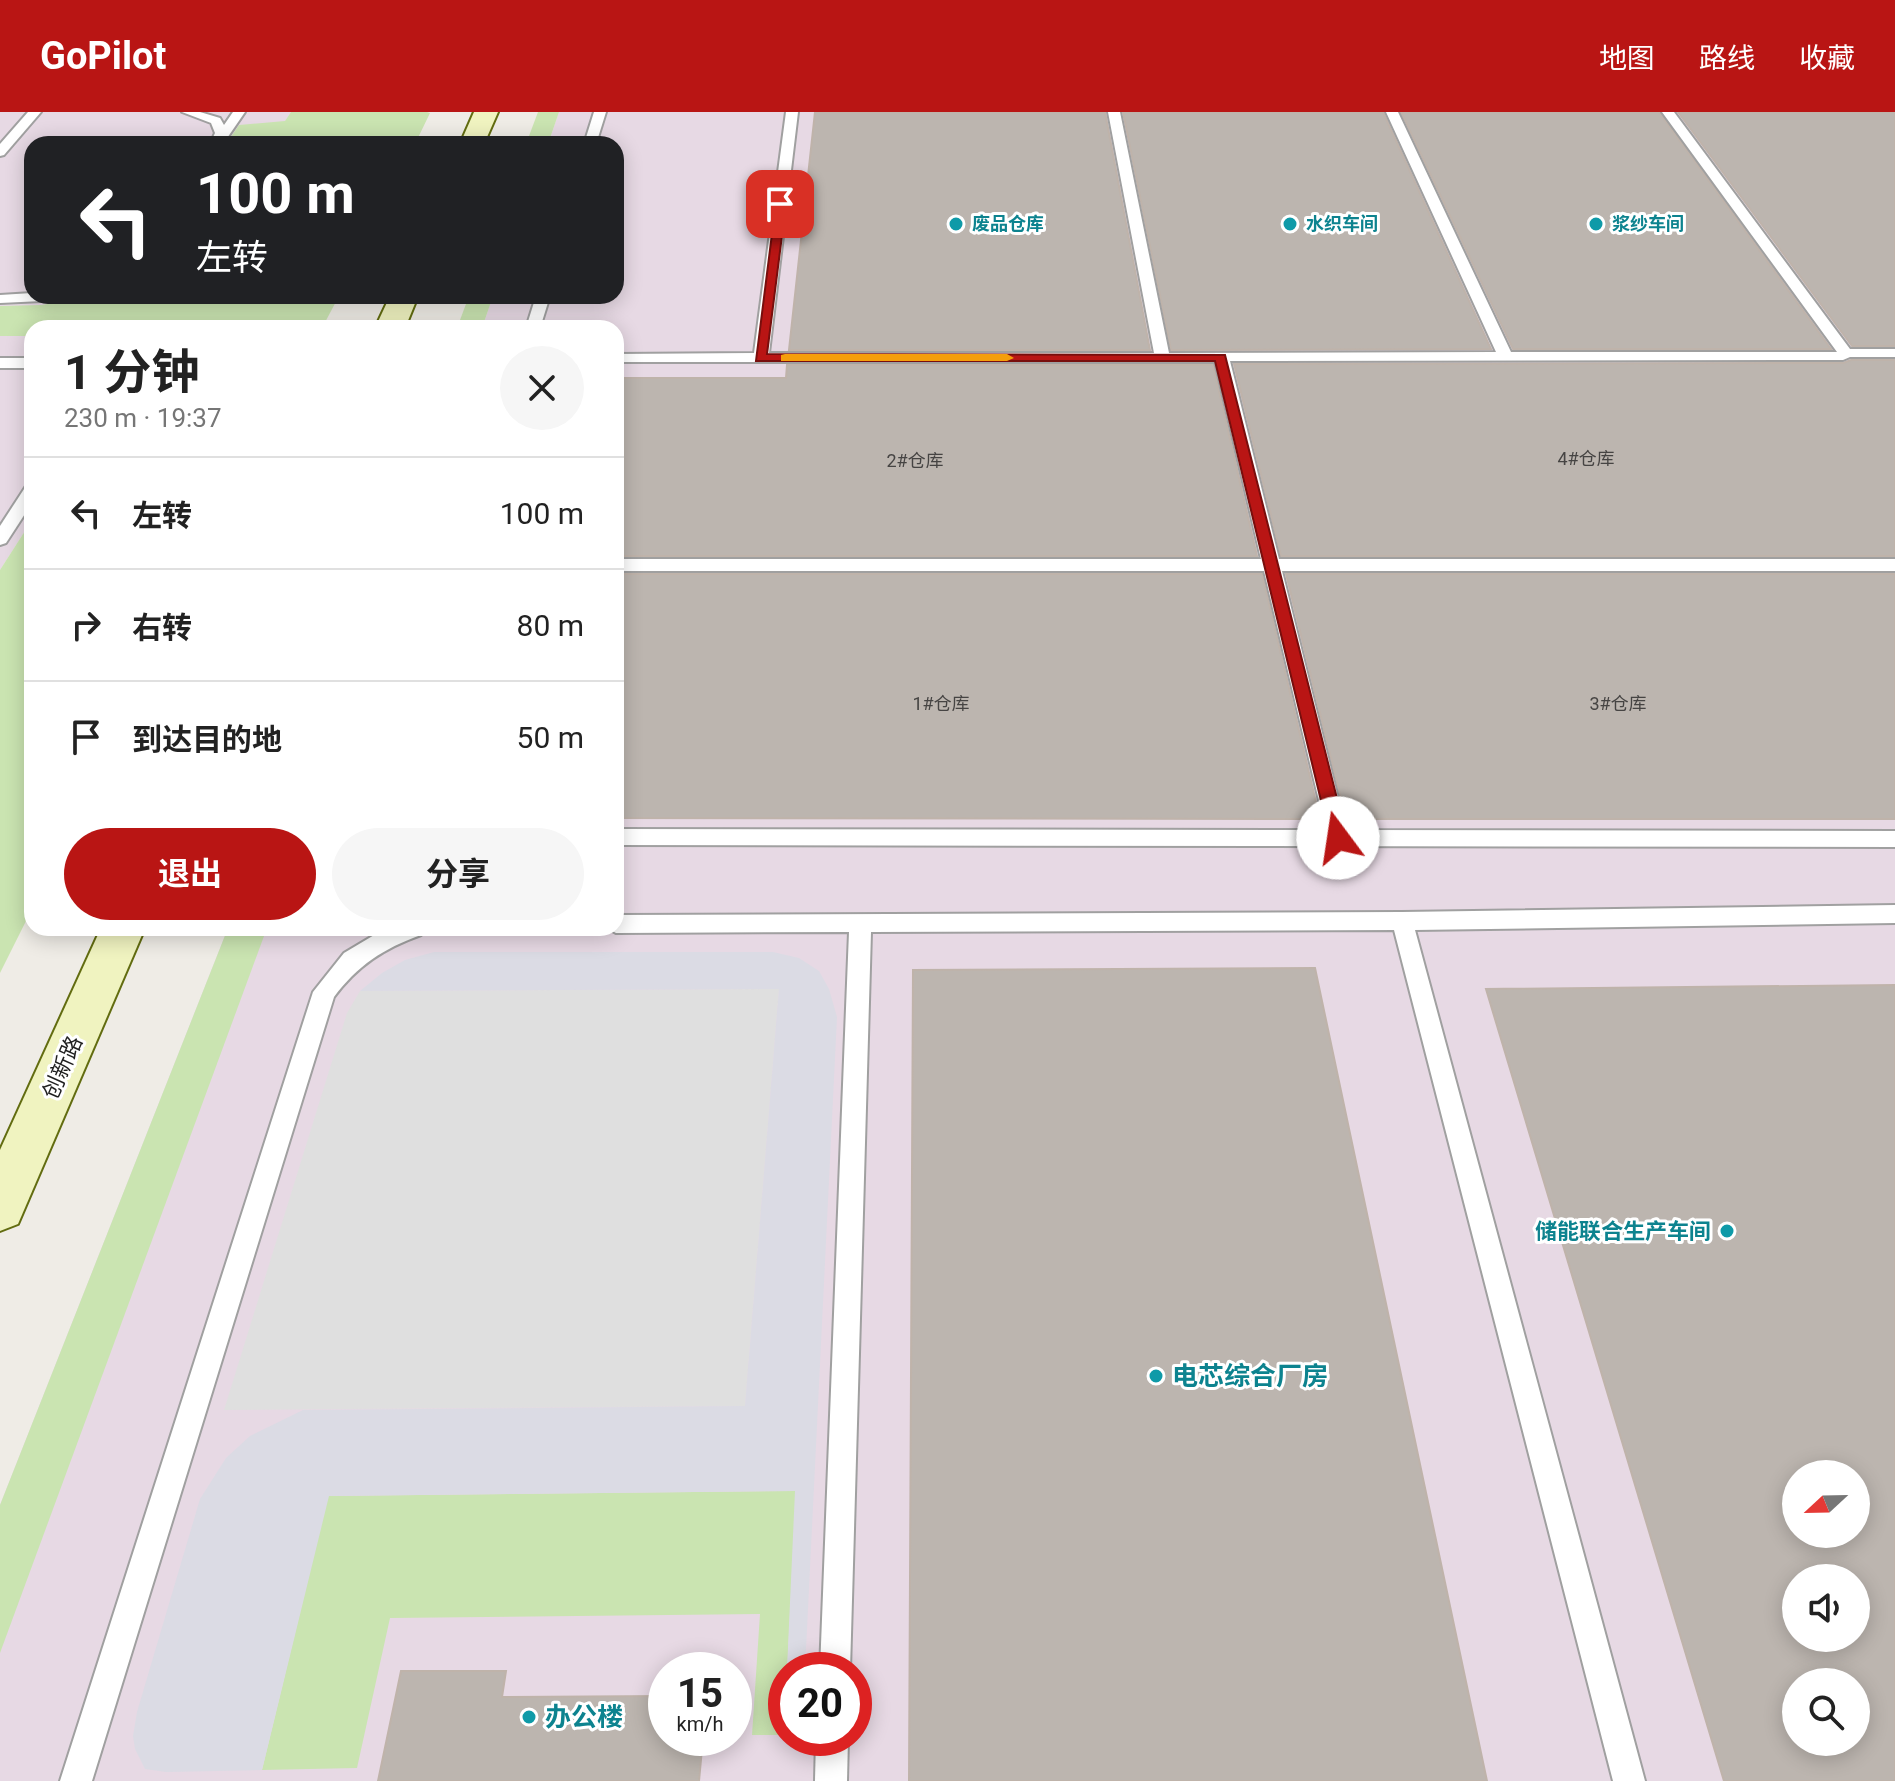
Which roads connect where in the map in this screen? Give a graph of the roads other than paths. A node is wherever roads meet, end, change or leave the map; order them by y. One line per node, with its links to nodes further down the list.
1 (35, 112): 14 (lane)
2 (188, 112): 10 (lane)
3 (239, 112): 11 (lane)
4 (486, 112): 12 (main road)
5 (600, 112): 13 (lane)
6 (792, 112): 23 (lane)
7 (1114, 112): 19 (lane)
8 (1392, 112): 21 (lane)
9 (1668, 112): 17 (lane)
10 (220, 136)
11 (222, 136)
12 (476, 136)
13 (592, 136)
14 (0, 152)
15 (24, 298): 16 (lane)
16 (0, 299)
17 (1846, 353): 18 (lane); 21 (lane)
18 (1895, 353)
19 (1162, 357): 20 (lane); 23 (lane)
20 (1221, 357): 21 (lane); 29 (lane)
21 (1506, 357)
22 (624, 358): 23 (lane)
23 (761, 358)
24 (0, 363): 25 (lane)
25 (24, 363)
26 (24, 502): 27 (lane)
27 (0, 539)
28 (624, 565): 29 (lane)
29 (1271, 565): 30 (lane); 32 (lane)
30 (1895, 565)
31 (624, 837): 32 (lane)
32 (1338, 838): 33 (lane)
33 (1895, 839)
34 (1895, 914): 35 (lane)
35 (1402, 921): 37 (lane); 45 (lane)
36 (624, 924): 37 (lane)
37 (860, 924): 41 (lane)
38 (119, 936): 40 (main road, 创新路)
39 (388, 936): 43 (lane)
40 (0, 1206)
41 (836, 1652)
42 (832, 1756): 44 (lane)
43 (76, 1781)
44 (831, 1781)
45 (1629, 1781)

